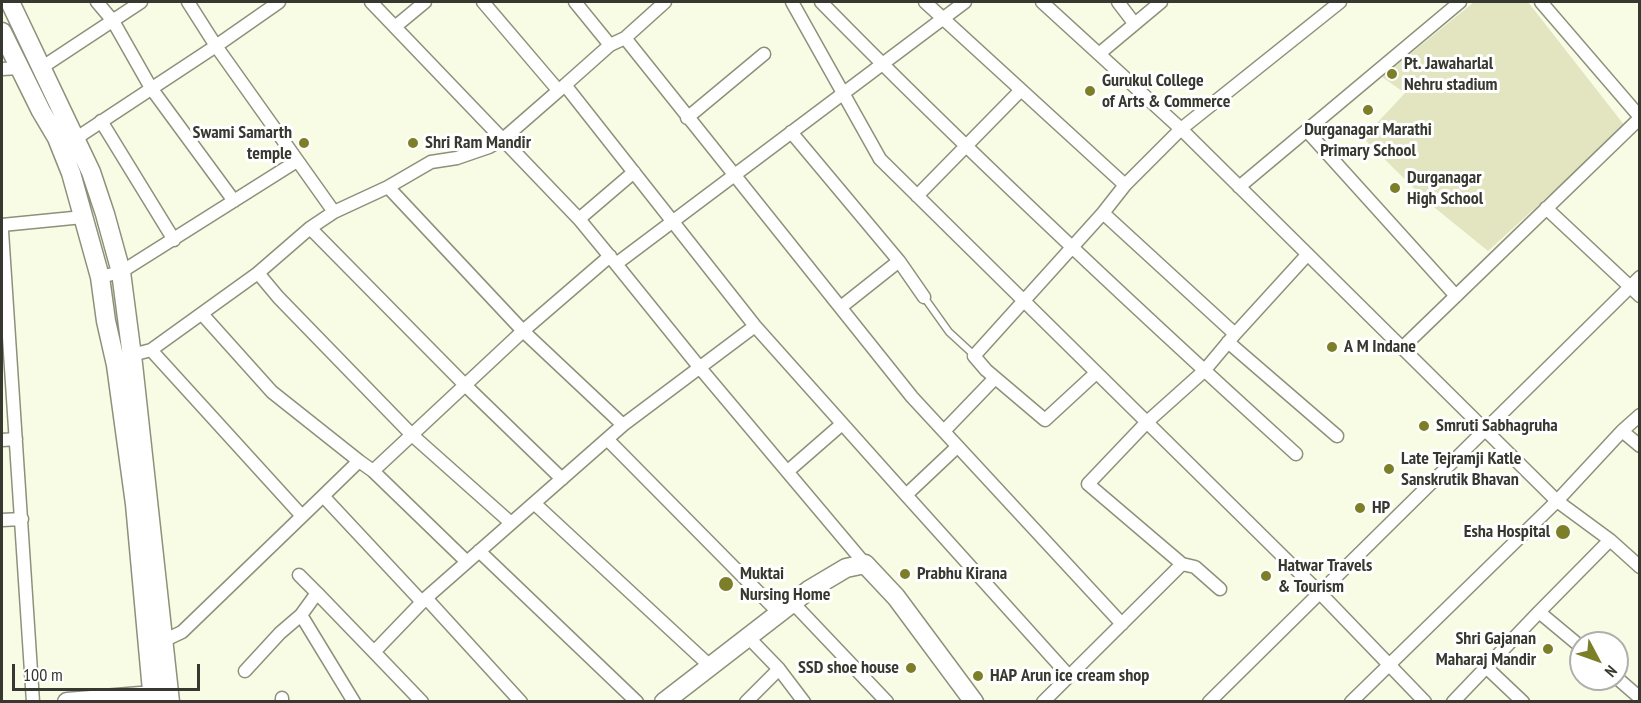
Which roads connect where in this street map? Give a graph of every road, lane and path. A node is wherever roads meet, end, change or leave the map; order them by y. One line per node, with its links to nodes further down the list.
1 (8, 2): 21 (street); 34 (main road)
2 (97, 2): 23 (street)
3 (141, 2): 23 (street)
4 (188, 2): 29 (street)
5 (279, 2): 29 (street)
6 (371, 2): 25 (street)
7 (425, 2): 25 (street)
8 (483, 2): 36 (street)
9 (575, 2): 28 (street)
10 (665, 2): 27 (street)
11 (792, 2): 38 (street)
12 (821, 2): 32 (street)
13 (925, 2): 22 (street)
14 (965, 2): 22 (street)
15 (1042, 2): 30 (street)
16 (1118, 2): 24 (street)
17 (1161, 2): 24 (street)
18 (1340, 2): 42 (street)
19 (1460, 2): 43 (street)
20 (1541, 2): 39 (street)
21 (2, 4)
22 (943, 18): 32 (street); 37 (street)
23 (112, 21): 34 (street); 35 (street)
24 (1134, 23): 30 (street)
25 (396, 26): 46 (street)
26 (2, 32): 33 (main road)
27 (625, 38): 28 (street); 40 (street)
28 (610, 45): 36 (street)
29 (216, 46): 35 (street); 48 (street)
30 (1100, 53): 42 (street)
31 (764, 54): 40 (street)
32 (882, 64): 38 (street); 47 (street)
33 (11, 68): 59 (main road)
34 (42, 68): 45 (main road)
35 (151, 88): 41 (street); 55 (street)
36 (562, 88): 46 (street); 49 (street)
37 (1020, 91): 47 (street); 51 (street)
38 (842, 93): 44 (street); 54 (street)
39 (1640, 117): 56 (street)
40 (687, 118): 50 (street)
41 (101, 121): 45 (street); 65 (street)
42 (1181, 129): 51 (street); 53 (street)
43 (1306, 131): 53 (street); 75 (street)
44 (791, 132): 50 (street); 69 (street)
45 (75, 139): 70 (main road)
46 (504, 139): 52 (street); 60 (street)
47 (966, 146): 54 (street); 66 (street)
48 (297, 160): 55 (street); 57 (street)
49 (634, 172): 60 (street); 61 (street)
50 (734, 174): 61 (street); 80 (street)
51 (1125, 185): 58 (street)
52 (388, 187): 57 (street); 83 (street)
53 (1239, 187): 67 (street)
54 (917, 196): 79 (street)
55 (234, 201): 65 (street)
56 (1546, 208): 74 (street); 75 (street)
57 (334, 212): 63 (street)
58 (1103, 213): 66 (street); 84 (street)
59 (83, 217): 62 (street); 73 (main road)
60 (579, 219): 68 (street)
61 (673, 220): 68 (street); 82 (street)
62 (2, 225)
63 (310, 228): 71 (street); 94 (street)
64 (2, 231): 78 (street)
65 (174, 240): 70 (street)
66 (1071, 248): 79 (street); 91 (street)
67 (1307, 255): 84 (street); 85 (street)
68 (613, 260): 83 (street); 90 (street)
69 (899, 261): 77 (street); 80 (street)
70 (121, 272): 73 (street); 87 (main road)
71 (258, 273): 81 (street); 102 (street)
72 (1640, 277): 74 (street)
73 (100, 278): 147 (main road)
74 (1630, 287): 76 (street); 99 (street)
75 (1456, 296): 85 (street)
76 (1640, 296)
77 (924, 297): 88 (lane)
78 (4, 300): 89 (street)
79 (1025, 302): 88 (street); 92 (street)
80 (841, 307): 100 (street)
81 (202, 314): 86 (street); 110 (street)
82 (755, 326): 90 (street); 97 (street)
83 (523, 331): 94 (street); 98 (street)
84 (1232, 338): 91 (street); 103 (street)
85 (1402, 348): 99 (street)
86 (152, 350): 87 (street); 118 (street)
87 (132, 355): 139 (main road)
88 (974, 356): 93 (street)
89 (6, 367): 104 (street)
90 (700, 368): 98 (street); 112 (street)
91 (1204, 371): 96 (street); 109 (street)
92 (1096, 372): 93 (street); 96 (street)
93 (995, 378): 100 (street)
94 (465, 385): 102 (street); 113 (street)
95 (1640, 415): 101 (street)
96 (1147, 422): 126 (street); 131 (street)
97 (842, 424): 112 (street); 114 (street)
98 (623, 425): 105 (street)
99 (1485, 430): 116 (street); 131 (street)
100 (944, 431): 108 (street)
101 (1622, 431): 107 (street); 116 (street)
102 (412, 435): 111 (street); 121 (street)
103 (1337, 436)
104 (16, 439): 106 (street); 119 (street)
105 (607, 439): 113 (street); 133 (street)
106 (2, 440)
107 (1640, 446)
108 (957, 447): 114 (street); 136 (street)
109 (1296, 454)
110 (358, 461): 111 (street); 115 (street)
111 (373, 471): 124 (street)
112 (788, 471): 125 (street)
113 (562, 478): 117 (street)
114 (906, 495): 146 (street)
115 (323, 496): 118 (street); 132 (street)
116 (1557, 501): 122 (street); 141 (street)
117 (534, 503): 121 (street); 142 (street)
118 (302, 516): 139 (street)
119 (22, 519): 120 (street); 148 (street)
120 (2, 520)
121 (512, 523): 123 (street)
122 (1610, 540): 127 (street); 134 (street)
123 (479, 551): 124 (street); 153 (street)
124 (467, 562): 132 (street)
125 (865, 564): 133 (main road); 158 (main road)
126 (1182, 564): 129 (street); 136 (street)
127 (1640, 567)
128 (299, 575): 130 (street)
129 (1220, 589)
130 (317, 593): 135 (street); 140 (street)
131 (1320, 593): 141 (street); 160 (street)
132 (424, 600): 140 (street); 152 (street)
133 (786, 608): 137 (main road); 157 (street)
134 (1539, 612): 138 (street); 143 (street)
135 (301, 615): 145 (street); 150 (street)
136 (1122, 624): 146 (street)
137 (748, 637): 142 (main road); 144 (street)
138 (1569, 638)
139 (165, 640): 147 (main road)
140 (374, 652): 151 (street)
141 (1389, 663): 161 (street); 162 (street)
142 (710, 666): 154 (main road)
143 (1487, 668): 163 (street); 164 (street)
144 (779, 669): 155 (street); 156 (street)
145 (245, 671)
146 (1069, 676): 159 (street)
147 (161, 698): 149 (main road)
148 (33, 702)
149 (68, 702)
150 (354, 702)
151 (422, 702)
152 (521, 702)
153 (637, 702)
154 (664, 702)
155 (746, 702)
156 (804, 702)
157 (887, 702)
158 (974, 702)
159 (1043, 702)
160 (1209, 702)
161 (1351, 702)
162 (1425, 702)
163 (1454, 702)
164 (1523, 702)

